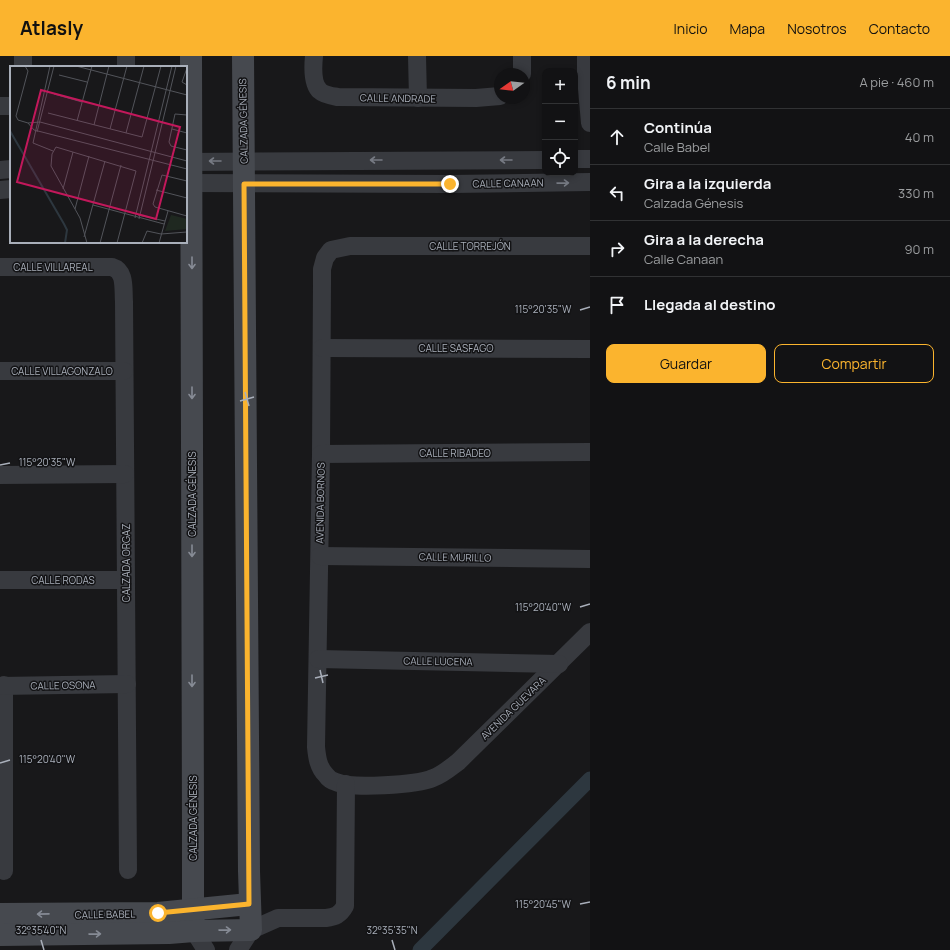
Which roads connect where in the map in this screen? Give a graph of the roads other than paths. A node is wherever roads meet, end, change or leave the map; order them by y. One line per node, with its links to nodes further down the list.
1 (191, 56): 14 (street, CALZADA GÉNESIS)
2 (243, 56): 15 (street, CALZADA GÉNESIS)
3 (417, 56): 9 (street)
4 (522, 56): 7 (street)
5 (586, 56): 10 (street)
6 (313, 63): 9 (street, CALLE ANDRADE)
7 (522, 68)
8 (494, 96): 9 (street, CALLE ANDRADE)
9 (418, 98)
10 (590, 123)
11 (578, 159): 12 (street)
12 (590, 159)
13 (542, 160): 15 (street, one-way to 15)
14 (189, 161): 15 (street, one-way to 14); 17 (street, CALZADA GÉNESIS)
15 (244, 161): 18 (street, CALZADA GÉNESIS)
16 (590, 182): 18 (street, CALLE CANAAN, one-way to 16)
17 (189, 183): 18 (street, CALLE CANAAN); 46 (street, CALZADA GÉNESIS, one-way to 46)
18 (244, 184): 45 (street, CALZADA GÉNESIS)
19 (10, 189): 20 (street)
20 (0, 190)
21 (350, 246): 22 (street, CALLE TORREJÓN); 25 (street, AVENIDA BORNOS)
22 (590, 246)
23 (0, 267): 24 (street, CALLE VILLAREAL)
24 (106, 267): 28 (street, CALZADA ORGAZ)
25 (322, 348): 26 (street, CALLE SASFAGO); 30 (street, AVENIDA BORNOS)
26 (590, 348)
27 (0, 371): 28 (street, CALLE VILLAGONZALO)
28 (124, 371): 31 (street, CALZADA ORGAZ)
29 (590, 452): 30 (street, CALLE RIBADEO)
30 (321, 454): 33 (street, AVENIDA BORNOS)
31 (125, 474): 32 (street); 36 (street, CALZADA ORGAZ)
32 (0, 475)
33 (320, 556): 34 (street, CALLE MURILLO); 38 (street, AVENIDA BORNOS)
34 (590, 559)
35 (0, 580): 36 (street, CALLE RODAS)
36 (126, 580): 40 (street, CALZADA ORGAZ)
37 (590, 632): 39 (street, AVENIDA GUEVARA)
38 (318, 659): 39 (street, CALLE LUCENA); 42 (street, AVENIDA BORNOS)
39 (559, 664): 42 (street, AVENIDA GUEVARA)
40 (127, 684): 41 (street, CALLE OSONA); 44 (street, CALZADA ORGAZ)
41 (2, 686): 43 (street)
42 (346, 784): 48 (street, CALLE BABEL)
43 (4, 870)
44 (128, 870)
45 (249, 904): 46 (street, CALLE BABEL); 48 (street, CALLE BABEL); 49 (street, CALZADA GÉNESIS)
46 (193, 909): 47 (street, CALLE BABEL, one-way to 47); 50 (street, CALZADA GÉNESIS)
47 (0, 914)
48 (278, 918): 49 (street, CALLE BABEL)
49 (251, 930): 50 (street, CALLE BABEL, one-way to 49); 53 (street)
50 (194, 931): 51 (street, CALLE BABEL, one-way to 50); 52 (street)
51 (0, 935)
52 (206, 950)
53 (238, 950)

